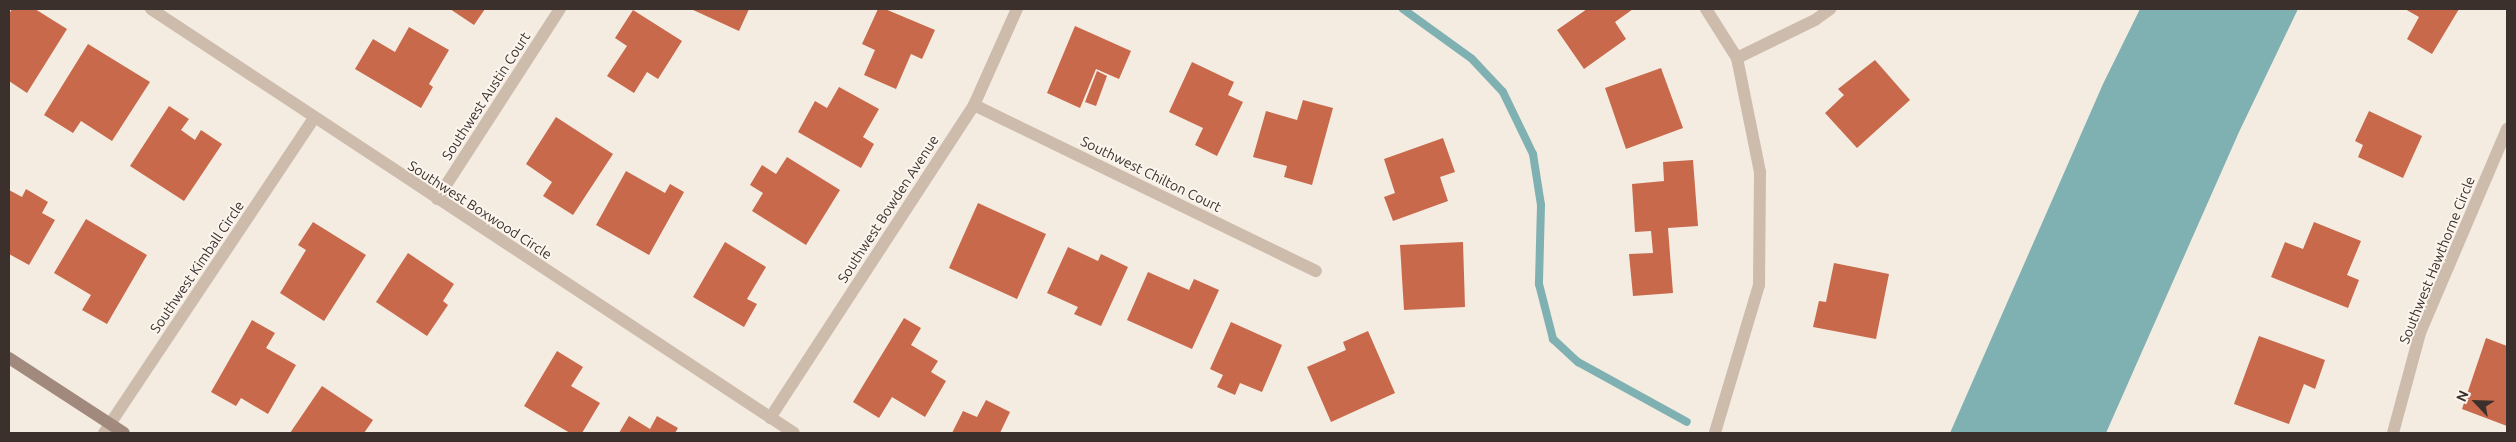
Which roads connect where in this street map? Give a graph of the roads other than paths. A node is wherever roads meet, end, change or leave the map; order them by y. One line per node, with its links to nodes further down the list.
1 (151, 9): 8 (street, Southwest Boxwood Circle)
2 (560, 9): 10 (street, Southwest Austin Court)
3 (1016, 9): 7 (street, Southwest Bowden Avenue)
4 (1706, 9): 6 (street)
5 (1830, 9): 6 (street)
6 (1737, 58): 17 (street)
7 (974, 105): 11 (street, Southwest Chilton Court); 13 (street, Southwest Bowden Avenue)
8 (314, 118): 10 (street, Southwest Boxwood Circle); 14 (street, Southwest Kimball Circle)
9 (2507, 130): 18 (street, Southwest Hawthorne Circle)
10 (437, 199): 13 (street, Southwest Boxwood Circle)
11 (1316, 271)
12 (9, 358): 14 (street)
13 (770, 418): 16 (street, Southwest Boxwood Circle)
14 (107, 429): 15 (street)
15 (124, 433)
16 (794, 433)
17 (1715, 433)
18 (2393, 433)

